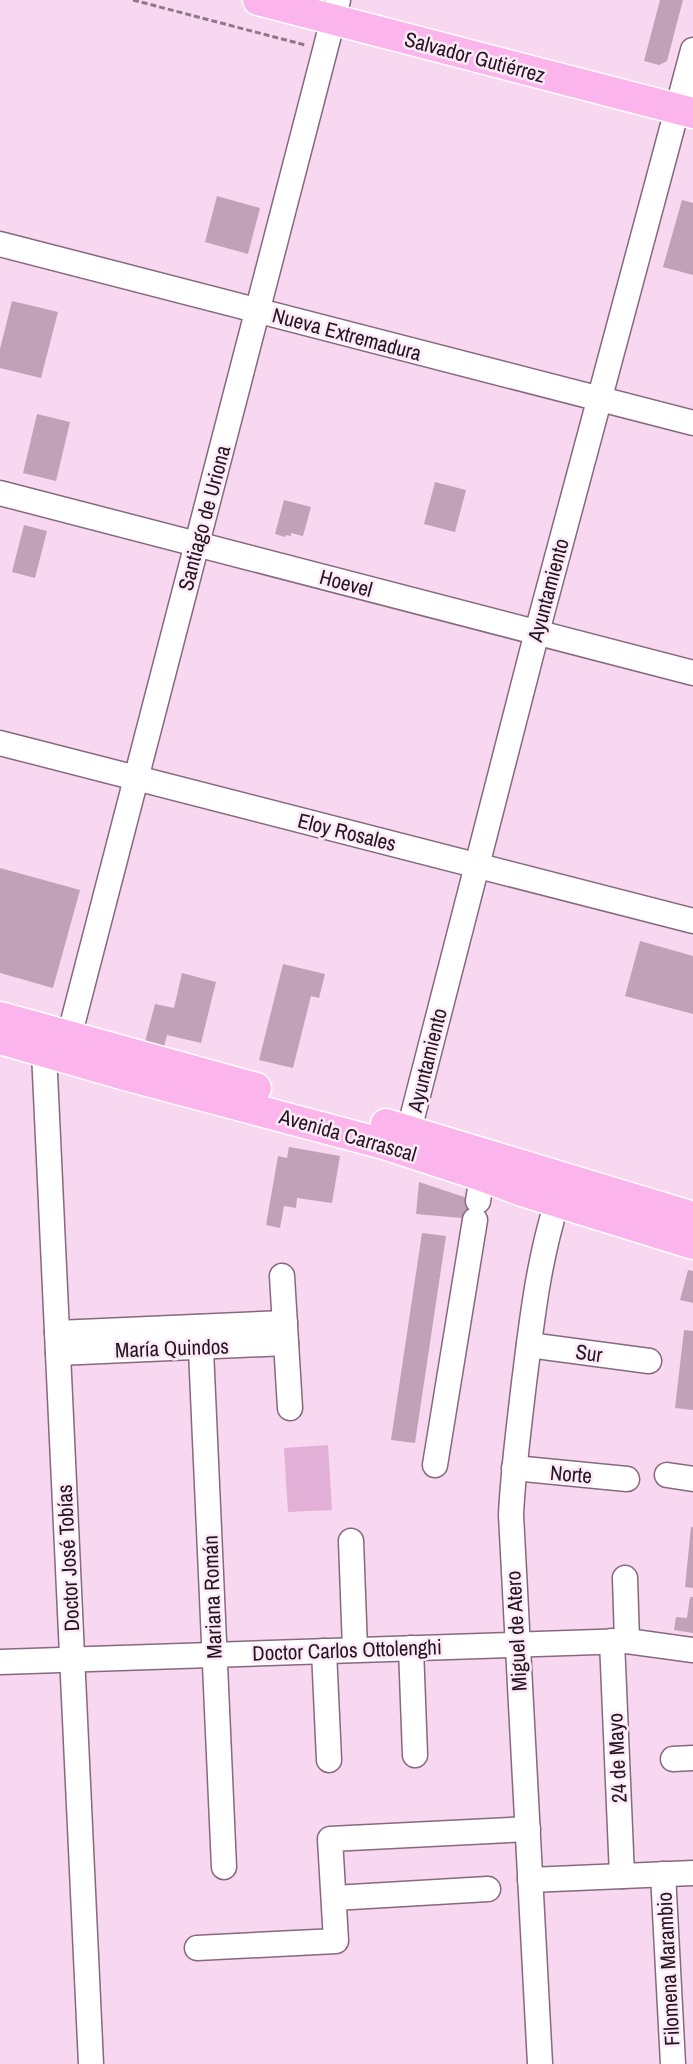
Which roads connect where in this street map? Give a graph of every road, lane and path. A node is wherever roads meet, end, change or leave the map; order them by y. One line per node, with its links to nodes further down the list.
1 (133, 0): 4 (path)
2 (258, 0): 3 (main road, Salvador Gutiérrez)
3 (336, 10): 6 (main road, Salvador Gutiérrez); 8 (street, Santiago de Uriona)
4 (305, 45)
5 (693, 50): 6 (street, Ayuntamiento)
6 (685, 111): 9 (street, Ayuntamiento)
7 (0, 244): 8 (street, Nueva Extremadura)
8 (258, 310): 9 (street, Nueva Extremadura); 12 (street, Santiago de Uriona)
9 (600, 399): 10 (street, Nueva Extremadura); 13 (street, Ayuntamiento)
10 (693, 423)
11 (0, 493): 12 (street, Hoevel)
12 (197, 544): 13 (street, Hoevel); 16 (street, Santiago de Uriona)
13 (537, 632): 14 (street, Hoevel); 17 (street, Ayuntamiento)
14 (693, 673)
15 (0, 742): 16 (street, Eloy Rosales)
16 (136, 778): 17 (street, Eloy Rosales); 21 (street, Santiago de Uriona)
17 (477, 865): 18 (street, Eloy Rosales); 22 (street, Ayuntamiento)
18 (693, 921)
19 (0, 1017): 21 (main road, Avenida Carrascal)
20 (0, 1039): 21 (main road, Avenida Carrascal)
21 (57, 1044): 22 (main road, Avenida Carrascal); 23 (main road, Avenida Carrascal); 30 (street, Doctor José Tobías)
22 (409, 1130): 25 (main road, Avenida Carrascal)
23 (478, 1199): 24 (main road, Avenida Carrascal); 34 (street)
24 (557, 1202): 26 (main road, Avenida Carrascal); 31 (street, Miguel de Atero)
25 (693, 1217)
26 (693, 1244)
27 (282, 1276): 28 (street)
28 (286, 1333): 29 (street, María Quindos); 33 (street)
29 (201, 1337): 30 (street, María Quindos); 47 (street, Mariana Román)
30 (58, 1343): 48 (street, Doctor José Tobías)
31 (529, 1345): 32 (street, Sur); 35 (street, Miguel de Atero)
32 (649, 1361)
33 (290, 1408)
34 (435, 1465)
35 (514, 1468): 37 (street, Norte); 42 (street, Miguel de Atero)
36 (667, 1475): 38 (street)
37 (627, 1479)
38 (693, 1479)
39 (351, 1541): 44 (street)
40 (625, 1578): 41 (street, 24 de Mayo)
41 (619, 1641): 42 (street, Doctor Carlos Ottolenghi); 45 (street, Doctor Carlos Ottolenghi); 56 (street, 24 de Mayo)
42 (517, 1644): 43 (street, Doctor Carlos Ottolenghi); 52 (street, Miguel de Atero)
43 (411, 1647): 44 (street, Doctor Carlos Ottolenghi); 50 (street)
44 (355, 1650): 46 (street, Doctor Carlos Ottolenghi)
45 (693, 1650)
46 (324, 1651): 47 (street, Doctor Carlos Ottolenghi); 51 (street)
47 (215, 1654): 48 (street, Doctor Carlos Ottolenghi); 53 (street, Mariana Román)
48 (72, 1659): 49 (street, Doctor Carlos Ottolenghi); 61 (street, Doctor José Tobías)
49 (0, 1662)
50 (415, 1755)
51 (329, 1760)
52 (528, 1829): 57 (street, Miguel de Atero); 59 (street)
53 (224, 1867)
54 (693, 1873): 55 (street)
55 (663, 1874): 56 (street); 63 (street, Filomena Marambio)
56 (622, 1876): 57 (street)
57 (530, 1880): 62 (street, Miguel de Atero)
58 (488, 1889): 59 (street)
59 (334, 1898): 60 (street)
60 (197, 1948)
61 (91, 2064)
62 (540, 2064)
63 (673, 2064)

